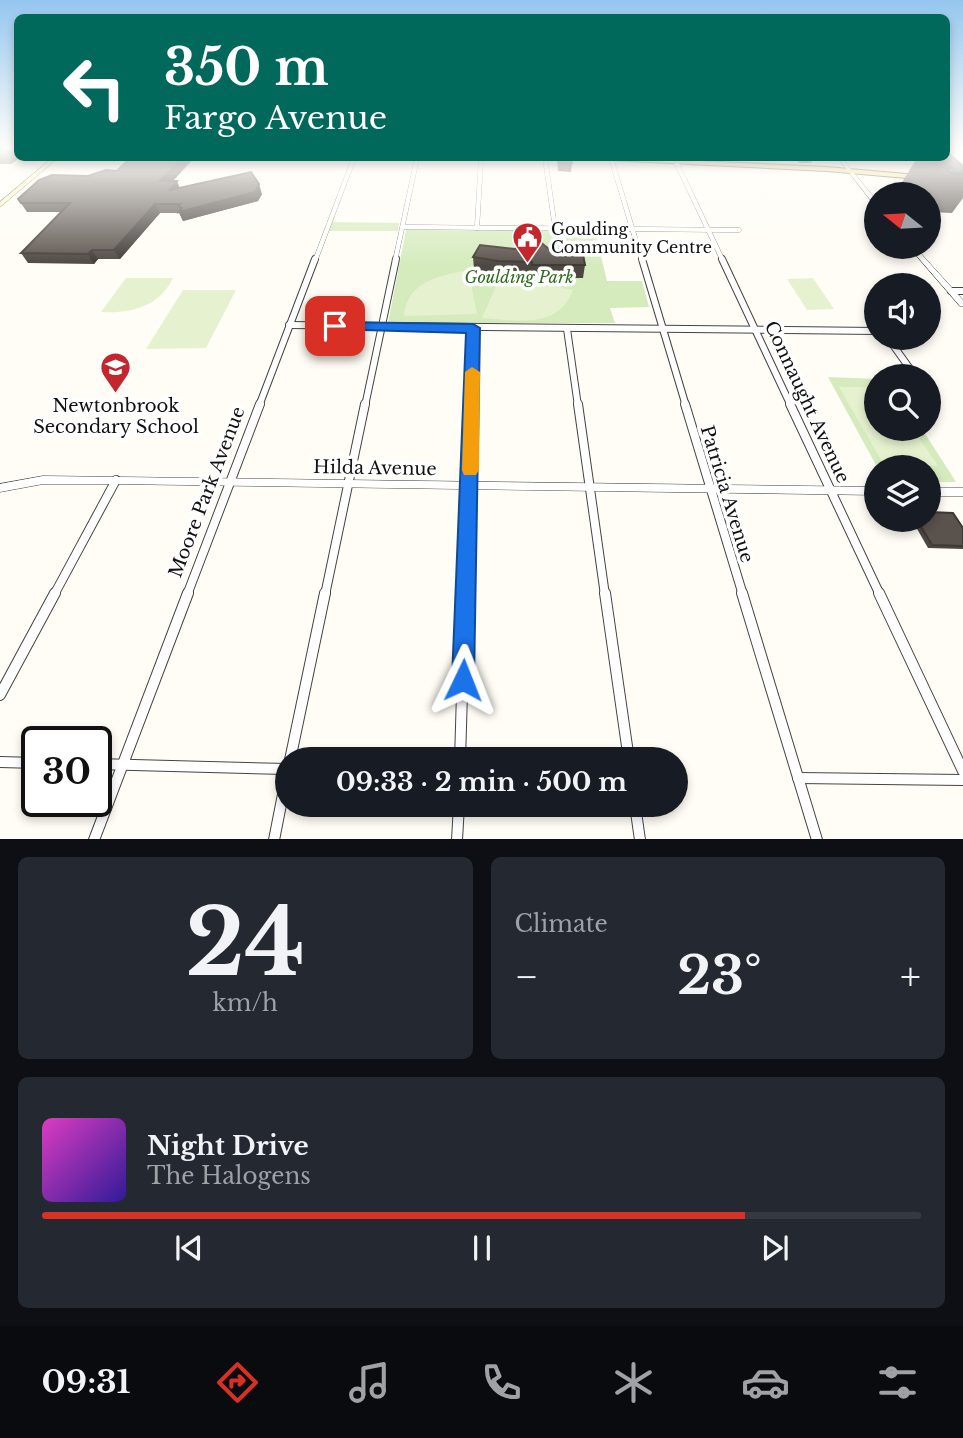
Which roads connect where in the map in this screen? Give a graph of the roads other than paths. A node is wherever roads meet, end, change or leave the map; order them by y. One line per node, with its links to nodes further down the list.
1 (20, 188): 8 (main road)
2 (342, 188): 19 (street, Moore Park Avenue)
3 (411, 188): 9 (street)
4 (479, 188): 10 (street)
5 (549, 188): 11 (street)
6 (619, 188): 12 (street, Patricia Avenue)
7 (688, 188): 13 (street, Connaught Avenue)
8 (0, 205)
9 (403, 227): 10 (street); 20 (street)
10 (477, 228): 11 (street)
11 (555, 228): 12 (street)
12 (631, 229): 13 (street); 24 (street, Patricia Avenue)
13 (708, 230): 14 (street); 23 (street, Connaught Avenue)
14 (739, 230)
15 (923, 259): 16 (street)
16 (951, 291): 17 (street); 18 (street)
17 (963, 292)
18 (963, 304)
19 (289, 326): 20 (street); 27 (street, Moore Park Avenue)
20 (380, 327): 21 (street); 28 (street)
21 (473, 328): 22 (street); 29 (street)
22 (567, 329): 24 (street); 30 (street)
23 (755, 329): 24 (street); 25 (street); 33 (street, Connaught Avenue)
24 (661, 330): 32 (street, Patricia Avenue)
25 (864, 331)
26 (116, 480): 27 (street, Hilda Avenue); 31 (street, Hilda Avenue); 37 (street)
27 (230, 482): 28 (street, Hilda Avenue); 44 (street, Moore Park Avenue)
28 (348, 483): 29 (street, Hilda Avenue); 38 (street)
29 (470, 484): 30 (street, Hilda Avenue); 39 (street)
30 (590, 486): 32 (street, Hilda Avenue); 40 (street)
31 (0, 488)
32 (709, 489): 33 (street, Hilda Avenue); 47 (street, Patricia Avenue)
33 (832, 491): 34 (street, Hilda Avenue); 46 (street, Connaught Avenue)
34 (864, 491)
35 (941, 492): 36 (street)
36 (963, 492)
37 (0, 695)
38 (293, 747)
39 (460, 747)
40 (627, 747)
41 (0, 762): 42 (street)
42 (21, 763)
43 (112, 765): 44 (street)
44 (122, 766): 45 (street); 52 (street, Moore Park Avenue)
45 (275, 769)
46 (963, 771)
47 (798, 778): 48 (street); 56 (street, Patricia Avenue)
48 (963, 780)
49 (278, 817): 53 (street)
50 (458, 817): 54 (street)
51 (637, 817): 55 (street)
52 (94, 839)
53 (274, 839)
54 (457, 839)
55 (640, 839)
56 (817, 839)

